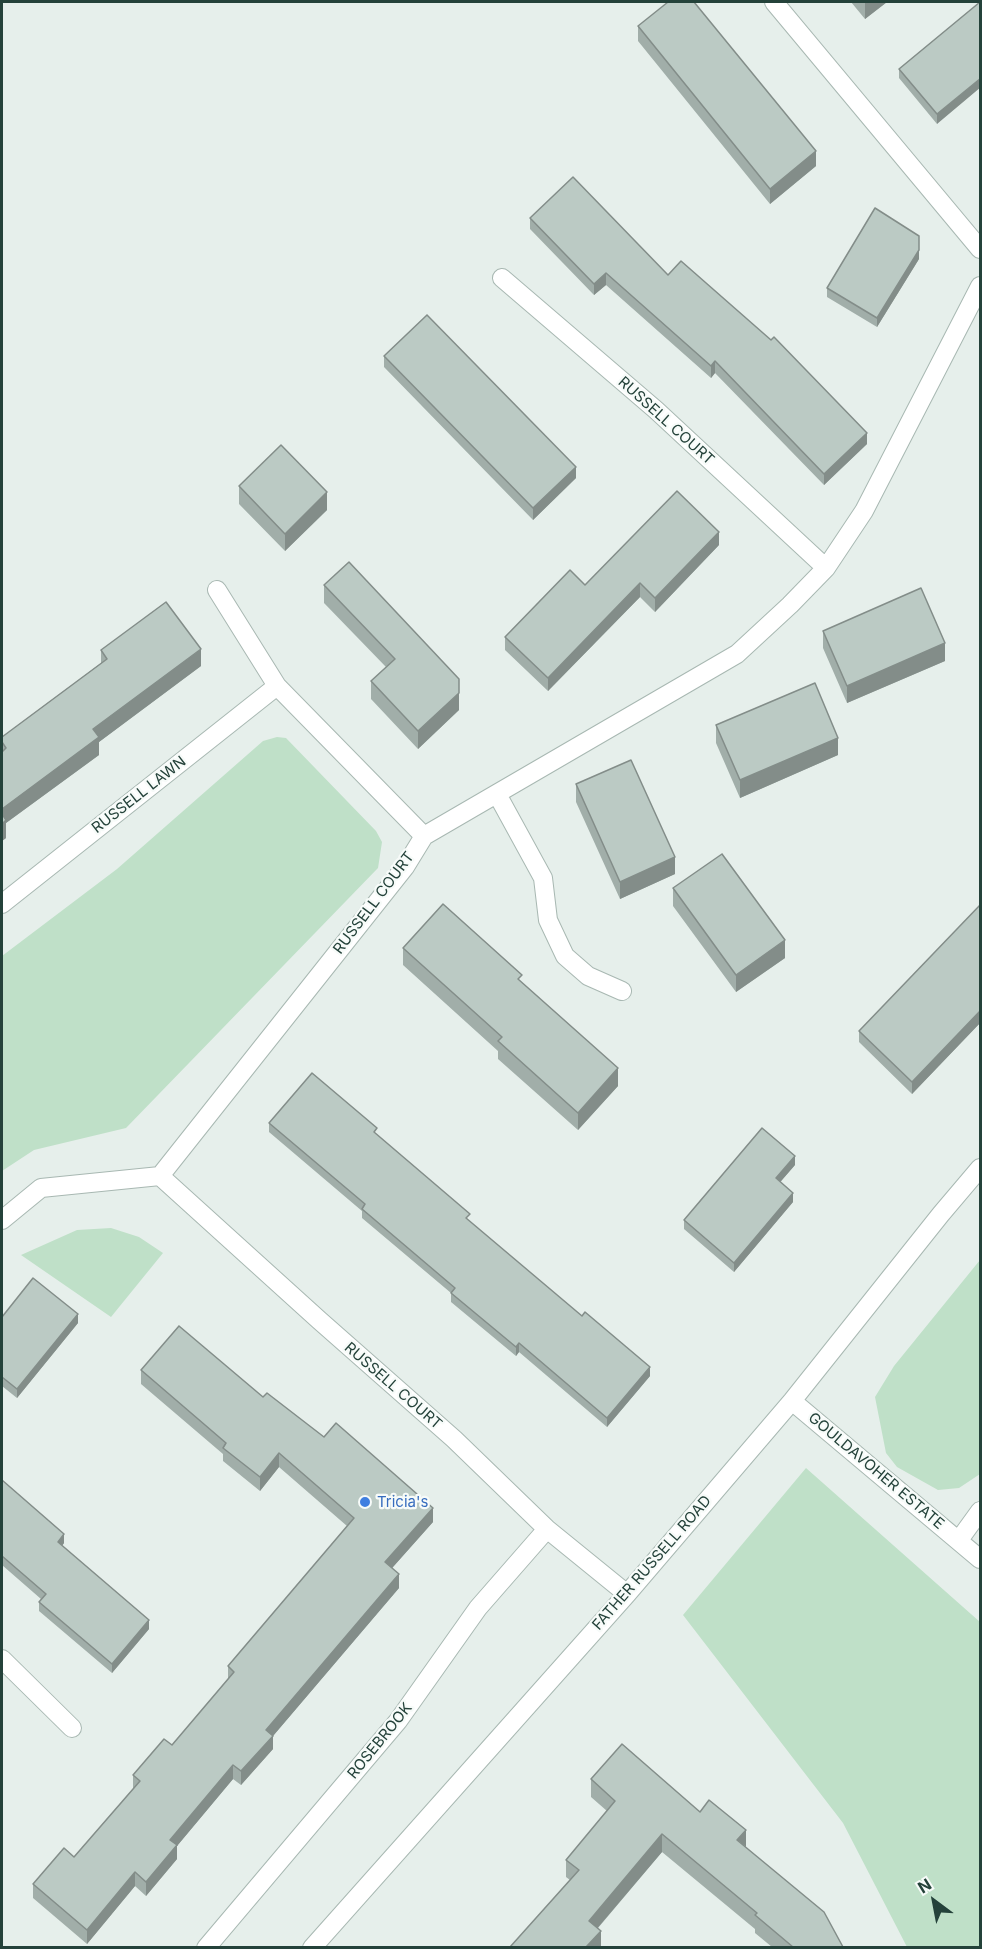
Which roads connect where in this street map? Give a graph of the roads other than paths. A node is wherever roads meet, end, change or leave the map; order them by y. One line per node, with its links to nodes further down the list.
1 (774, 2): 2 (street)
2 (981, 249)
3 (502, 278): 5 (street, RUSSELL COURT)
4 (981, 286): 5 (street, RUSSELL COURT)
5 (826, 568): 8 (street, RUSSELL COURT)
6 (217, 590): 7 (street)
7 (277, 686): 9 (street); 10 (street, RUSSELL LAWN)
8 (497, 794): 9 (street, RUSSELL COURT); 11 (street)
9 (424, 836): 13 (street, RUSSELL COURT)
10 (2, 904)
11 (622, 991)
12 (981, 1168): 15 (street, FATHER RUSSELL ROAD)
13 (160, 1176): 14 (street); 17 (street, RUSSELL COURT)
14 (2, 1221)
15 (792, 1401): 18 (street, GOULDAVOHER ESTATE); 20 (street, FATHER RUSSELL ROAD)
16 (981, 1511): 18 (street, GOULDAVOHER ESTATE)
17 (547, 1529): 20 (street, RUSSELL COURT); 23 (street, ROSEBROOK)
18 (959, 1540): 19 (street, GOULDAVOHER ESTATE)
19 (981, 1559)
20 (627, 1594): 24 (street, FATHER RUSSELL ROAD)
21 (2, 1659): 22 (street)
22 (72, 1728)
23 (206, 1947)
24 (312, 1947)

